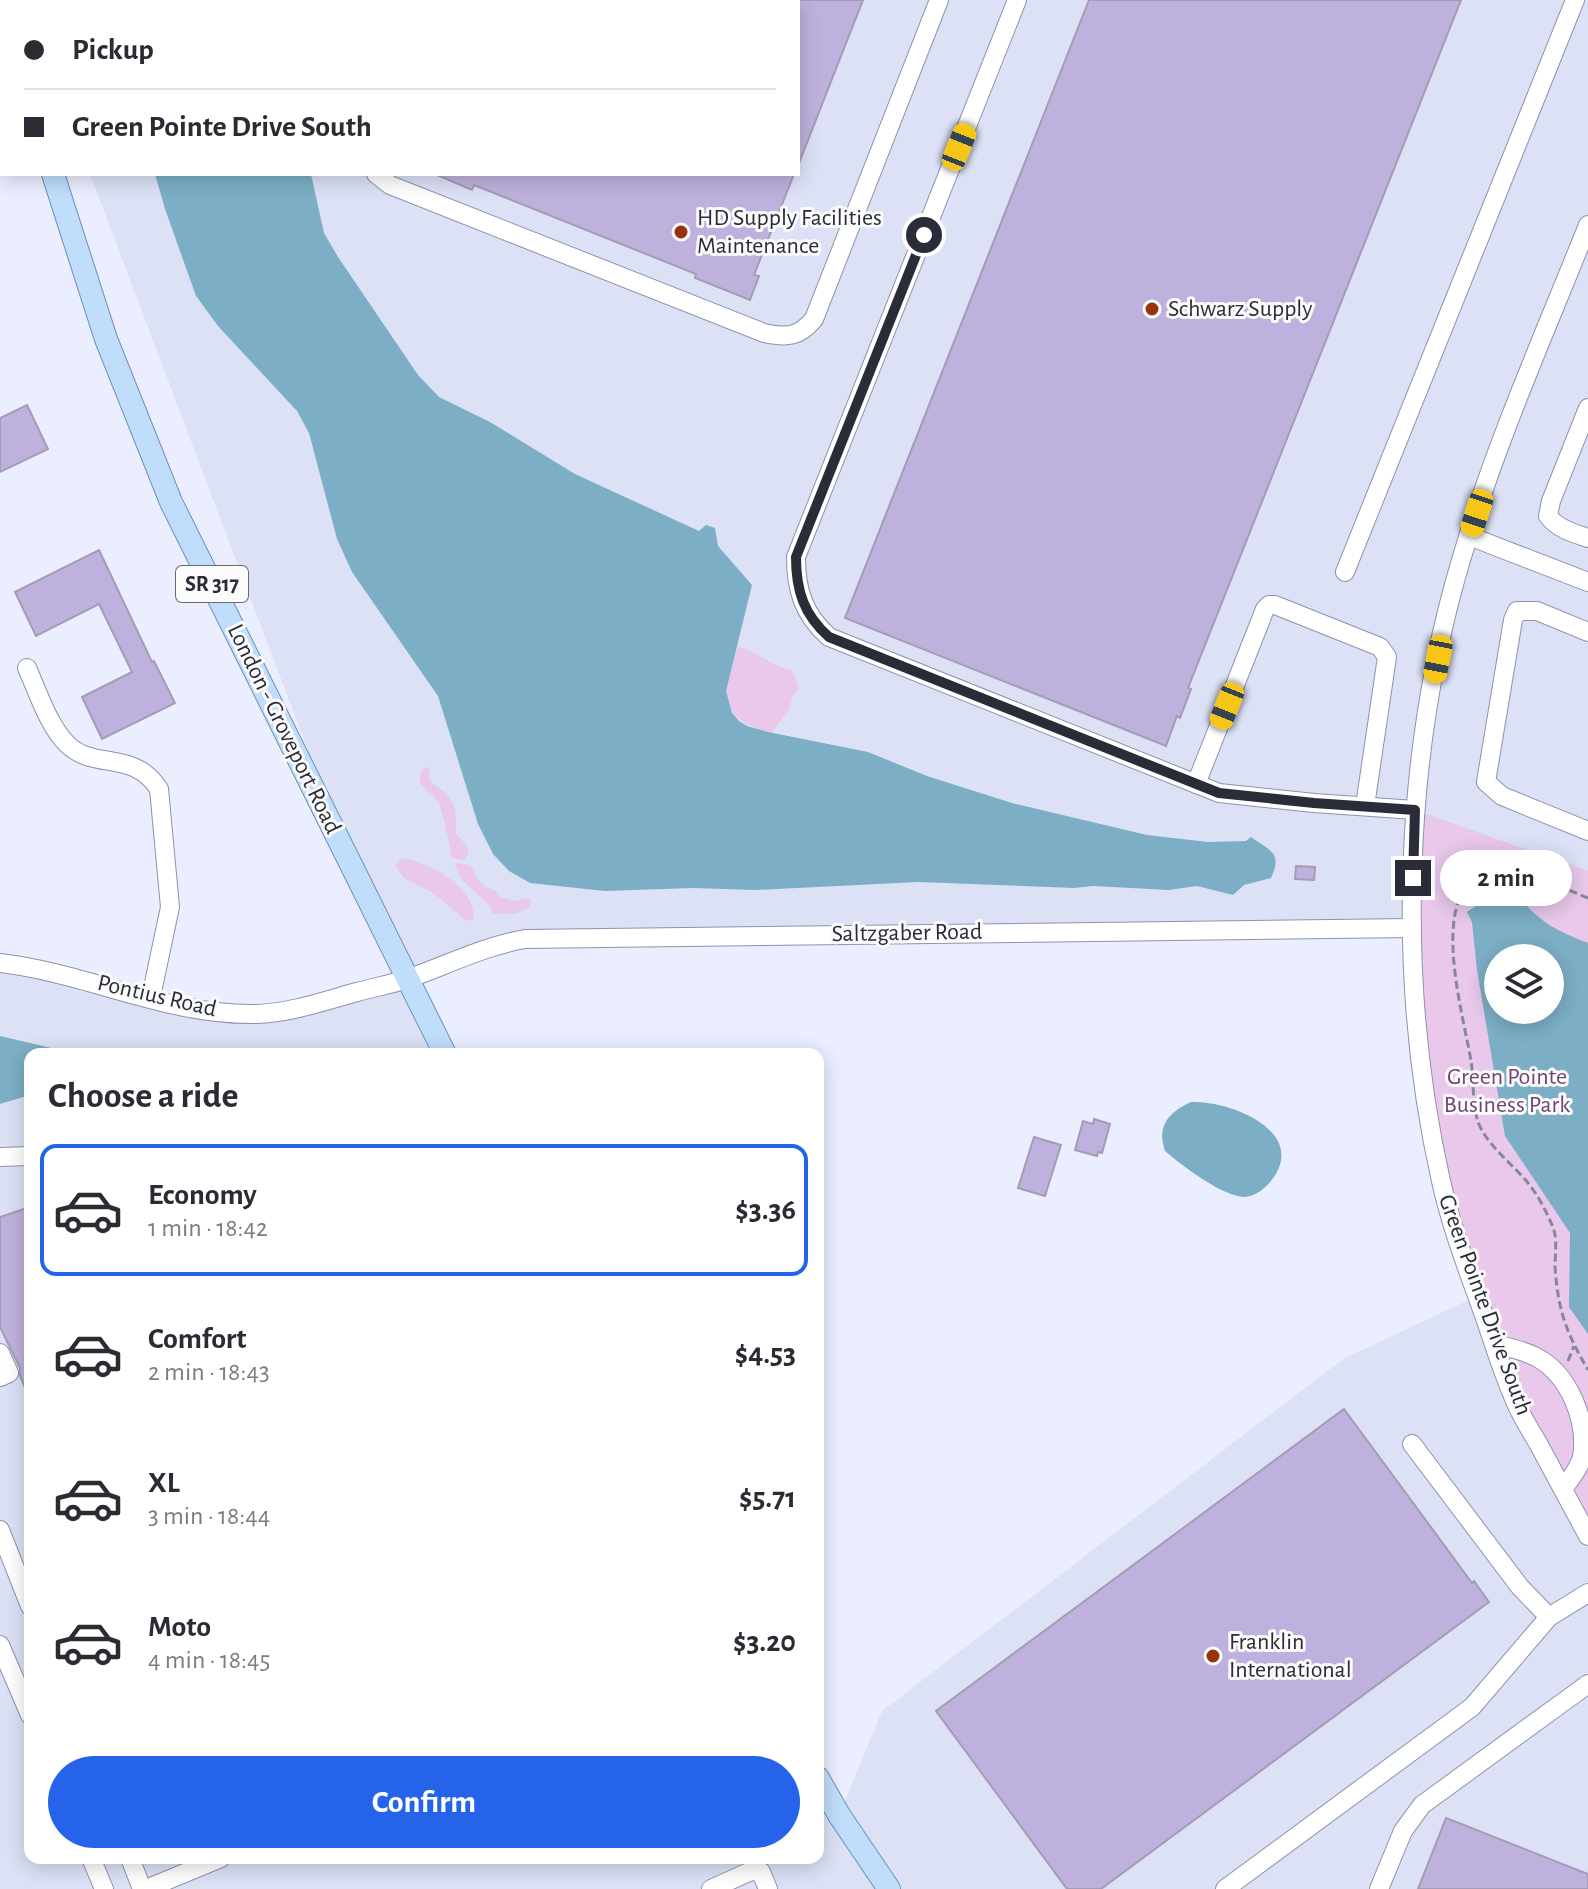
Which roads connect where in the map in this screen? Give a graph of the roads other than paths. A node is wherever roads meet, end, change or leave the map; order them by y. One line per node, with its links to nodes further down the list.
1 (939, 0): 5 (street)
2 (1017, 0): 14 (street)
3 (1575, 0): 10 (street)
4 (54, 176): 20 (main road, London - Groveport Road / SR 317)
5 (379, 176)
6 (1588, 225): 8 (street, Green Pointe Drive South)
7 (1588, 408): 9 (street)
8 (1469, 536): 11 (street); 16 (street, Green Pointe Drive South)
9 (1588, 538)
10 (1345, 572)
11 (1588, 582)
12 (1588, 632): 17 (street)
13 (27, 668): 21 (street)
14 (1196, 784): 15 (street); 15 (street)
15 (1365, 806): 16 (street)
16 (1415, 810): 18 (street, Green Pointe Drive South)
17 (1588, 831)
18 (1412, 928): 20 (street, Saltzgaber Road); 25 (street, Green Pointe Drive South)
19 (0, 963): 21 (street, Pontius Road)
20 (408, 979): 21 (street, Pontius Road); 22 (main road, London - Groveport Road / SR 317)
21 (151, 997)
22 (442, 1048)
23 (24, 1156): 24 (street)
24 (0, 1157)
25 (1494, 1344): 29 (street, Green Pointe Drive South); 29 (street)
26 (0, 1353): 27 (street)
27 (0, 1377)
28 (1412, 1444): 34 (street)
29 (1563, 1489): 31 (street, Green Pointe Drive South)
30 (0, 1530): 32 (street)
31 (1588, 1536)
32 (24, 1591)
33 (1588, 1593): 34 (street)
34 (1549, 1617): 47 (street)
35 (0, 1645): 37 (street)
36 (1588, 1684): 48 (street)
37 (24, 1701)
38 (824, 1789): 46 (main road)
39 (94, 1864): 42 (street)
40 (133, 1864): 43 (street)
41 (206, 1864): 43 (street)
42 (104, 1889)
43 (144, 1889)
44 (713, 1889): 45 (street)
45 (768, 1889)
46 (889, 1889)
47 (1225, 1889)
48 (1379, 1889)

